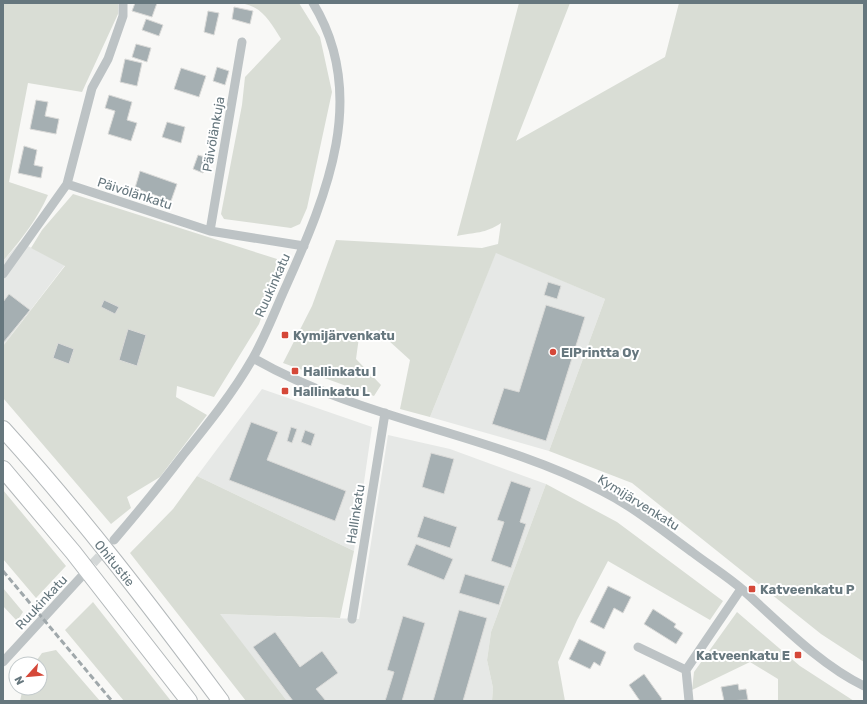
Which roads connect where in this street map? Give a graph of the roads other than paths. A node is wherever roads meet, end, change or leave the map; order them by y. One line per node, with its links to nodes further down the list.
1 (123, 3): 4 (street)
2 (313, 3): 6 (street, Ruukinkatu)
3 (242, 42): 5 (street, Päivölänkuja)
4 (67, 184): 5 (street, Päivölänkatu); 7 (street)
5 (210, 231): 6 (street, Päivölänkatu)
6 (304, 246): 8 (street, Ruukinkatu)
7 (3, 274)
8 (253, 358): 9 (street, Kymijärvenkatu); 12 (street, Ruukinkatu)
9 (385, 413): 14 (street, Kymijärvenkatu); 15 (street, Hallinkatu)
10 (3, 429): 21 (highway, Ohitustie)
11 (3, 469): 20 (highway, Ohitustie)
12 (114, 540)
13 (81, 577): 17 (street, Ruukinkatu)
14 (741, 589): 18 (street); 19 (street, Kymijärvenkatu)
15 (352, 619)
16 (638, 647): 18 (street)
17 (3, 662)
18 (686, 670): 22 (street)
19 (864, 686)
20 (189, 701)
21 (221, 701)
22 (689, 701)

